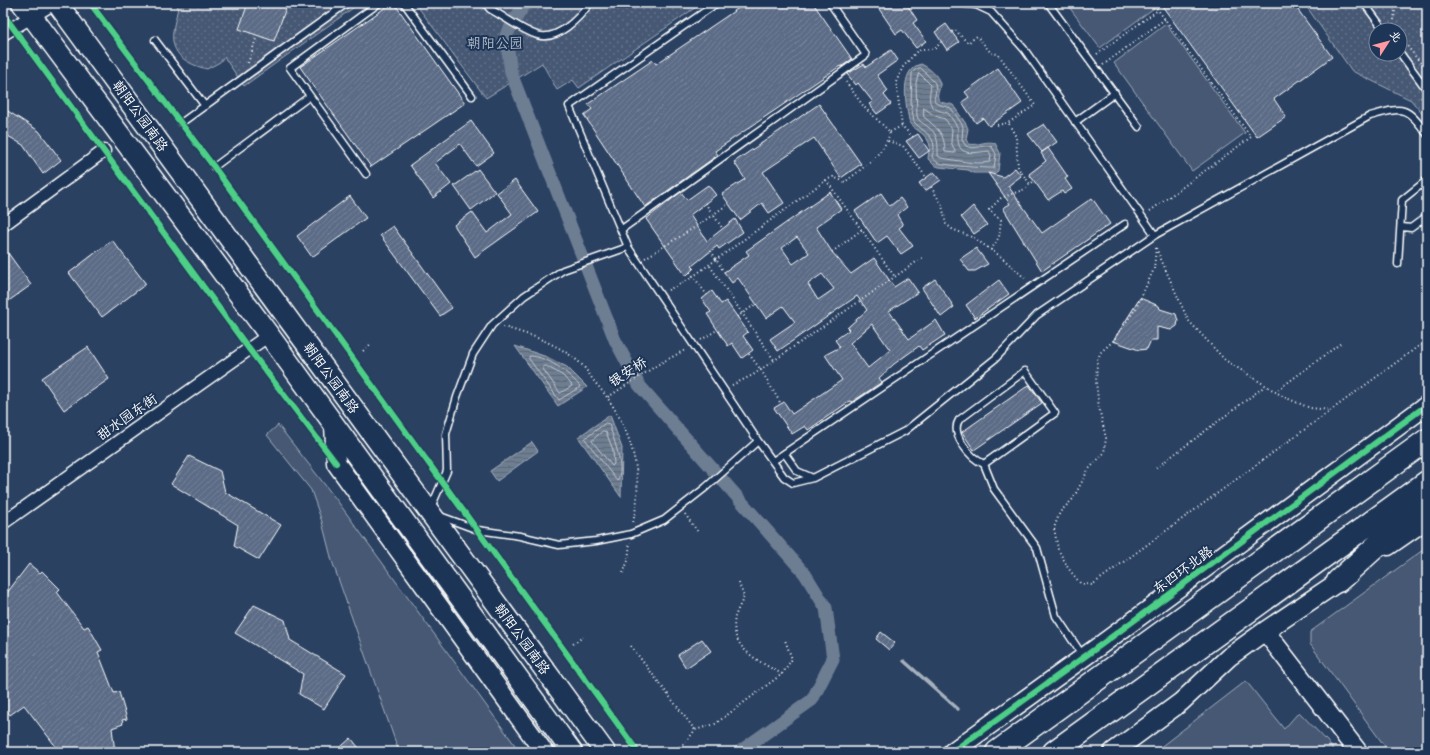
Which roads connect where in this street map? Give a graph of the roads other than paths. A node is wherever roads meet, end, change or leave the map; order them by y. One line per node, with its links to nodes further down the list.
1 (56, 3): 12 (street); 49 (main road, 朝阳公园南路)
2 (379, 3): 19 (lane)
3 (404, 3): 20 (lane)
4 (485, 3): 5 (lane)
5 (590, 3)
6 (717, 3): 34 (lane)
7 (830, 3): 34 (lane)
8 (958, 3): 22 (lane)
9 (1048, 3): 18 (lane)
10 (1364, 3): 13 (lane)
11 (344, 4): 21 (lane)
12 (27, 10): 14 (street); 38 (main road, 朝阳公园南路)
13 (1378, 22)
14 (3, 34)
15 (155, 40): 21 (lane)
16 (1407, 62): 17 (lane)
17 (1427, 90)
18 (1114, 93): 22 (lane); 24 (lane)
19 (310, 96): 27 (lane); 28 (lane)
20 (472, 96)
21 (205, 106): 23 (lane)
22 (1075, 122): 35 (lane)
23 (181, 123)
24 (1140, 127)
25 (1427, 134): 35 (lane)
26 (104, 151): 32 (street)
27 (214, 167)
28 (366, 174)
29 (1427, 180): 33 (lane)
30 (1427, 216): 33 (lane)
31 (1125, 224): 43 (lane)
32 (3, 225)
33 (1402, 227): 37 (lane)
34 (622, 229): 36 (lane)
35 (1155, 234): 46 (lane)
36 (628, 247): 42 (lane); 49 (lane)
37 (1398, 264)
38 (269, 335): 40 (main road, 朝阳公园南路); 51 (street, 甜水园东街)
39 (1427, 405): 54 (street, 东四环北路)
40 (334, 425): 55 (street, 朝阳公园南路); 56 (main road, 朝阳公园南路)
41 (1427, 440): 59 (highway)
42 (758, 441): 44 (lane); 49 (lane)
43 (785, 454): 44 (lane); 46 (lane)
44 (773, 461): 46 (lane)
45 (984, 464): 45 (lane); 54 (lane)
46 (813, 478)
47 (1427, 482): 60 (highway)
48 (1427, 500): 52 (highway)
49 (429, 512): 57 (main road, 朝阳公园南路)
50 (1427, 519): 52 (street)
51 (3, 523)
52 (1338, 581): 53 (street)
53 (1265, 631): 61 (street); 62 (street)
54 (1084, 657): 58 (street, 东四环北路)
55 (544, 752)
56 (572, 752)
57 (605, 752)
58 (952, 752)
59 (998, 752)
60 (1054, 752)
61 (1113, 752)
62 (1358, 752)

